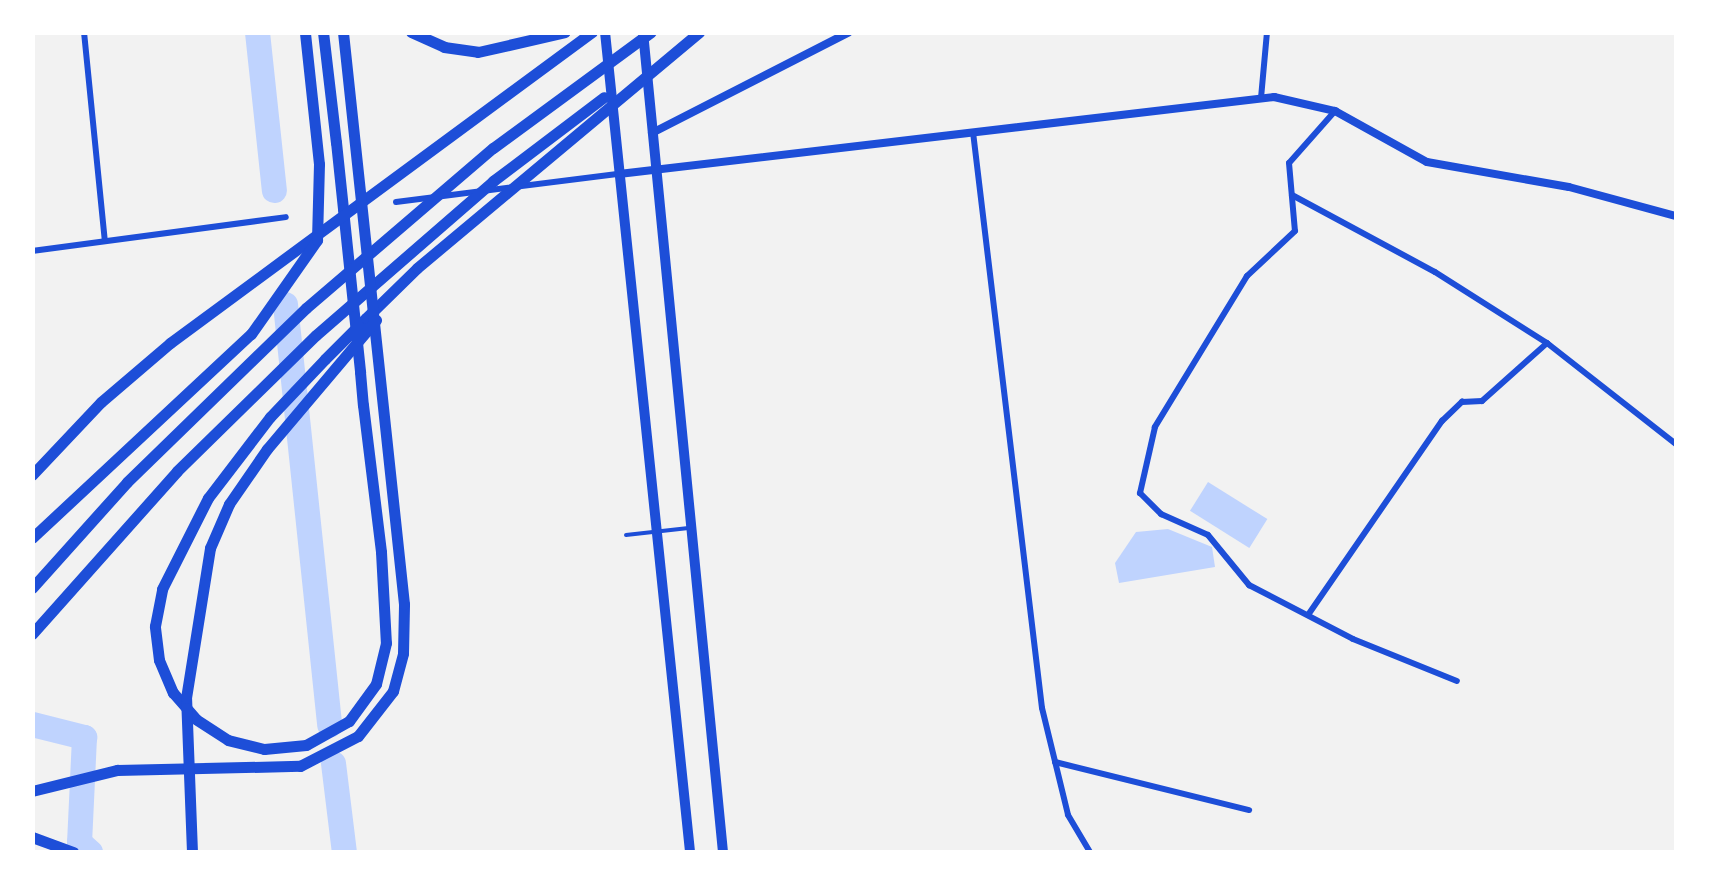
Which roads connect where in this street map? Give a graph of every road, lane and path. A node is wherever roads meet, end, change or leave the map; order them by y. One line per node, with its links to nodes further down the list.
1 (84, 32): 25 (street)
2 (305, 32): 33 (highway)
3 (323, 32): 24 (highway)
4 (343, 32): 39 (highway)
5 (411, 32): 6 (highway)
6 (565, 32)
7 (592, 32): 29 (highway)
8 (605, 32): 19 (main road)
9 (642, 32): 17 (main road)
10 (651, 32): 34 (highway)
11 (698, 32): 24 (highway); 36 (highway)
12 (849, 32): 17 (street)
13 (1267, 32): 14 (street)
14 (1261, 98): 15 (street); 16 (street)
15 (1335, 111): 20 (street); 23 (street)
16 (973, 132): 18 (street); 38 (street)
17 (652, 133): 18 (main road)
18 (655, 172): 19 (street); 30 (main road)
19 (619, 174): 21 (street); 31 (main road)
20 (1292, 195): 27 (street); 35 (street)
21 (396, 202)
22 (286, 216): 25 (street)
23 (1676, 216)
24 (448, 240): 43 (highway)
25 (105, 241): 26 (street)
26 (32, 251)
27 (1547, 343): 28 (street); 35 (street)
28 (1676, 444)
29 (32, 475)
30 (689, 528): 31 (lane); 45 (main road)
31 (656, 532): 32 (lane); 44 (main road)
32 (626, 535)
33 (32, 538)
34 (32, 588)
35 (1308, 615): 37 (street)
36 (32, 634)
37 (1456, 681)
38 (1055, 762): 40 (street); 46 (street)
39 (32, 790)
40 (1248, 810)
41 (32, 836): 42 (highway)
42 (73, 852)
43 (192, 852)
44 (690, 852)
45 (723, 852)
46 (1090, 852)

